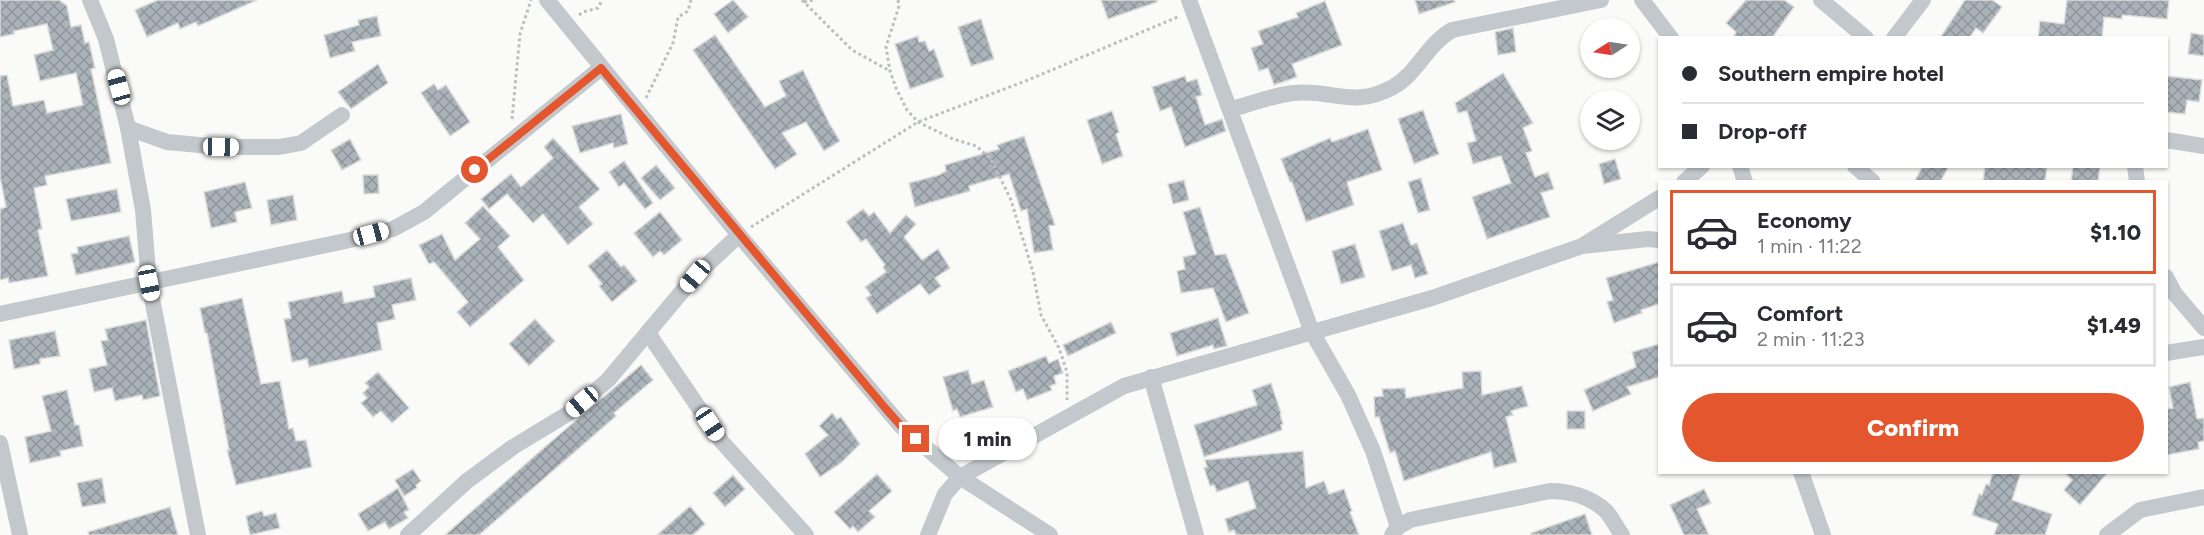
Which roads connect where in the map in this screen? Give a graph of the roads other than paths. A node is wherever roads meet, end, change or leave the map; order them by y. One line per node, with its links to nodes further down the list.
1 (90, 0): 14 (street)
2 (547, 0): 11 (street)
3 (1601, 0): 12 (street)
4 (1642, 0): 8 (street)
5 (1821, 0): 9 (street)
6 (1923, 0): 10 (street)
7 (1191, 6): 12 (street)
8 (1669, 36)
9 (1864, 36)
10 (1896, 36)
11 (601, 68): 22 (street); 26 (street)
12 (1231, 109): 29 (street)
13 (342, 115): 14 (street)
14 (128, 128): 26 (street)
15 (2168, 140): 16 (street)
16 (2204, 146)
17 (1700, 168): 19 (street)
18 (1857, 168): 20 (street)
19 (1686, 180)
20 (1871, 180)
21 (1658, 199): 24 (street)
22 (739, 235): 30 (street); 36 (street)
23 (1658, 240): 24 (street)
24 (1582, 246): 29 (street)
25 (2168, 281): 28 (street)
26 (149, 283): 27 (street); 40 (street)
27 (0, 314)
28 (2204, 328)
29 (1312, 332): 33 (street); 38 (street)
30 (648, 333): 41 (street); 42 (street)
31 (2204, 347): 32 (street)
32 (2168, 353)
33 (1151, 377): 36 (street); 45 (street)
34 (0, 443): 39 (street)
35 (1802, 474): 47 (street)
36 (960, 477): 43 (street); 44 (street)
37 (2204, 497): 48 (street)
38 (1395, 531): 46 (street)
39 (20, 535)
40 (198, 535)
41 (408, 535)
42 (806, 535)
43 (928, 535)
44 (1050, 535)
45 (1196, 535)
46 (1622, 535)
47 (1824, 535)
48 (2107, 535)

